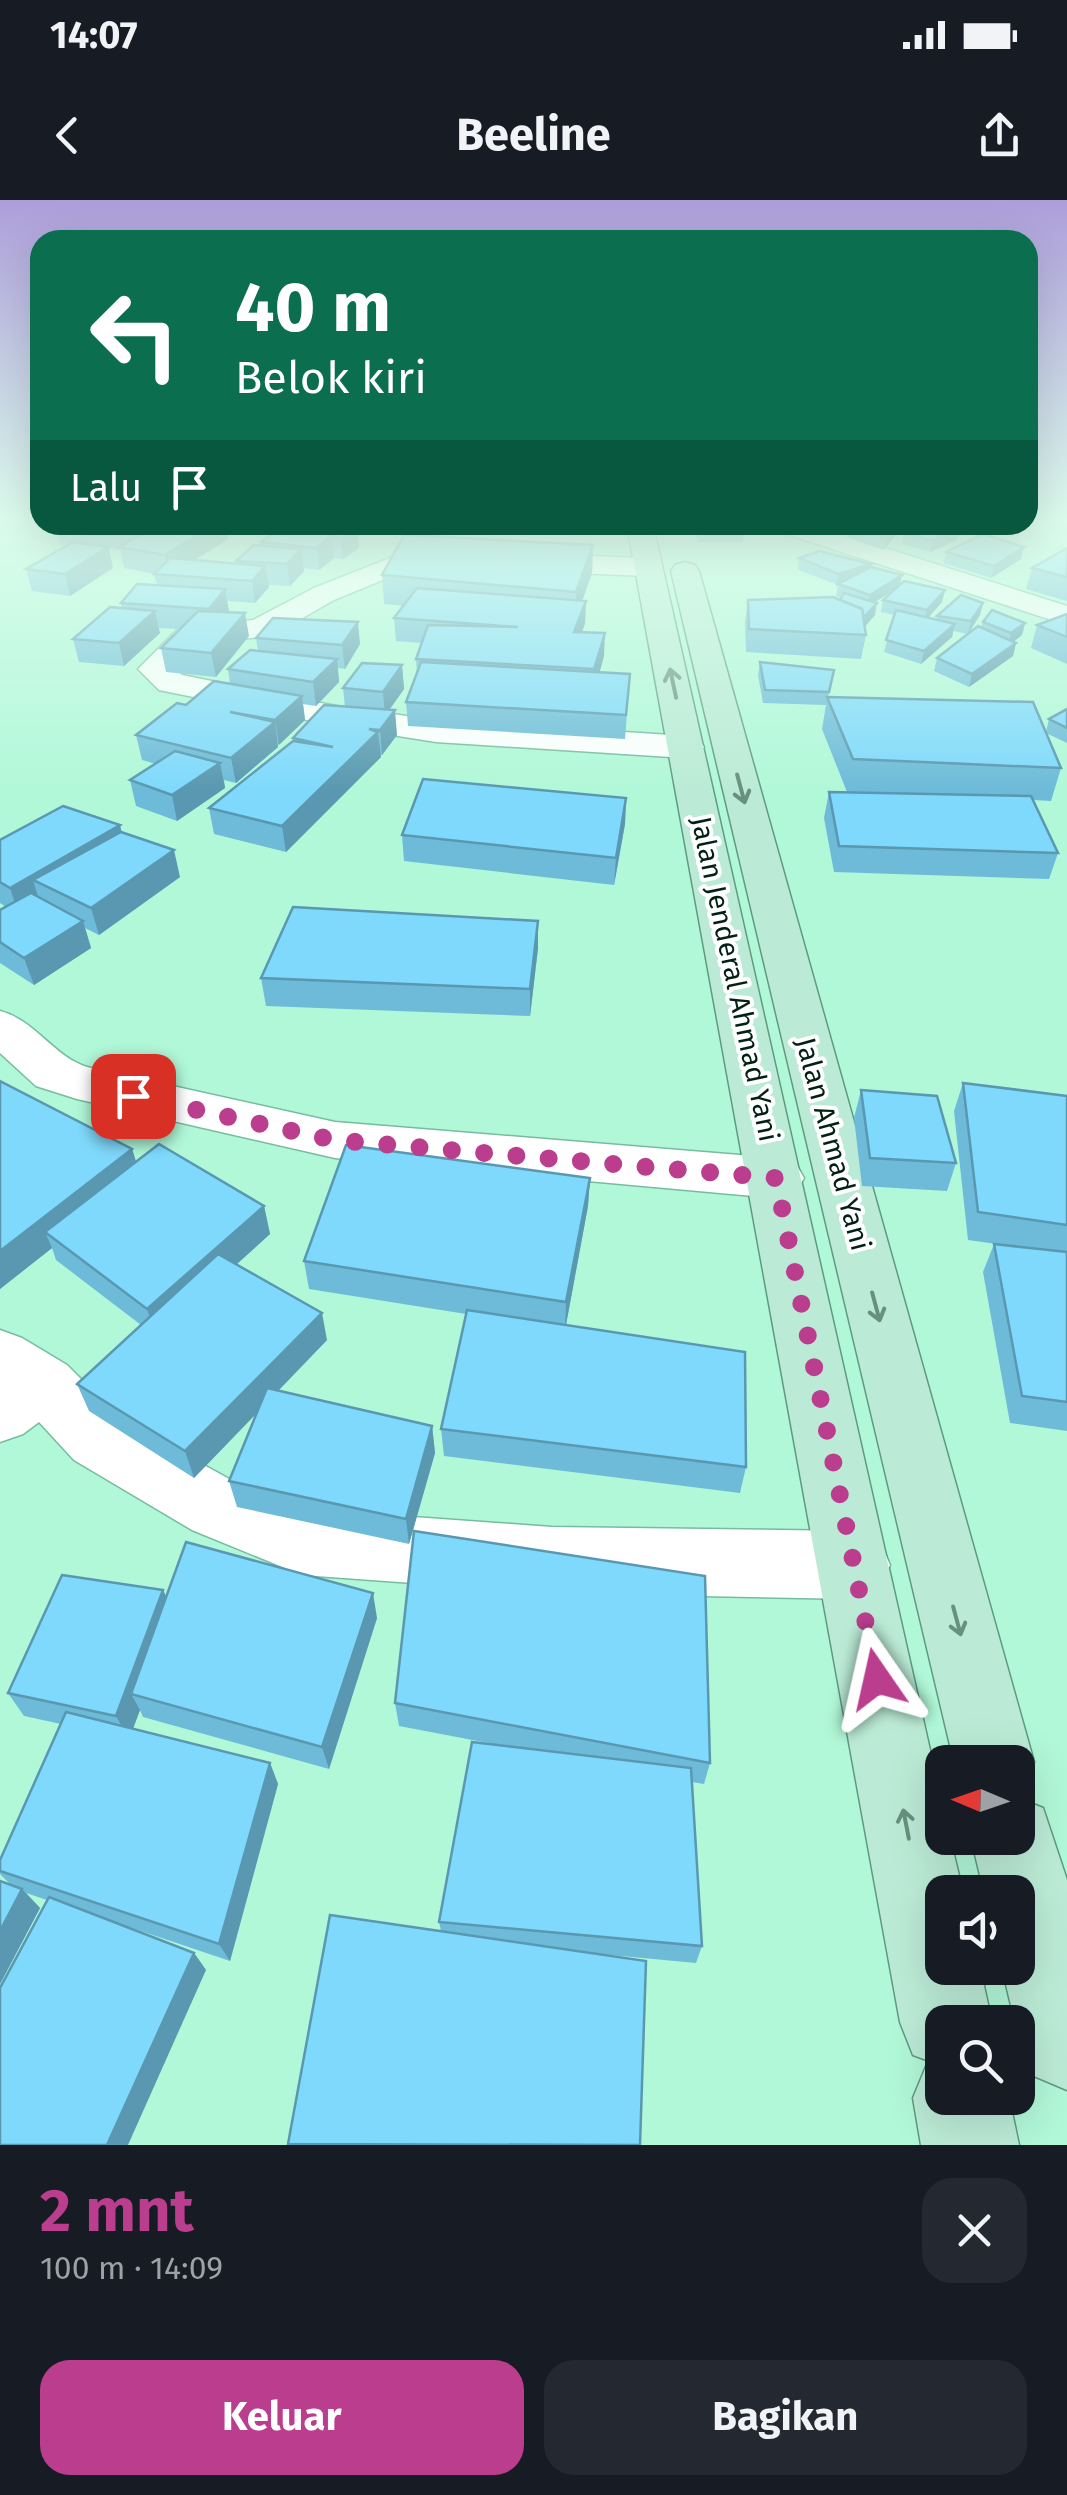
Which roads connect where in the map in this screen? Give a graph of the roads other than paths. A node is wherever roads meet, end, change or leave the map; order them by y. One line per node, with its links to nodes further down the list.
1 (294, 610): 4 (street)
2 (665, 610): 4 (main road, Jalan Jenderal Ahmad Yani, one-way to 2)
3 (674, 610): 9 (main road, Jalan Ahmad Yani, one-way to 9)
4 (686, 747): 6 (main road, Jalan Jenderal Ahmad Yani)
5 (0, 1026): 6 (street)
6 (776, 1178): 8 (main road, Jalan Jenderal Ahmad Yani)
7 (15, 1385): 8 (street)
8 (854, 1565): 11 (main road, Jalan Jenderal Ahmad Yani, one-way to 8)
9 (999, 1745)
10 (1028, 1855): 12 (main road, Jalan Ahmad Yani)
11 (943, 2005)
12 (1067, 2044)
13 (964, 2115): 14 (main road)
14 (970, 2145)

